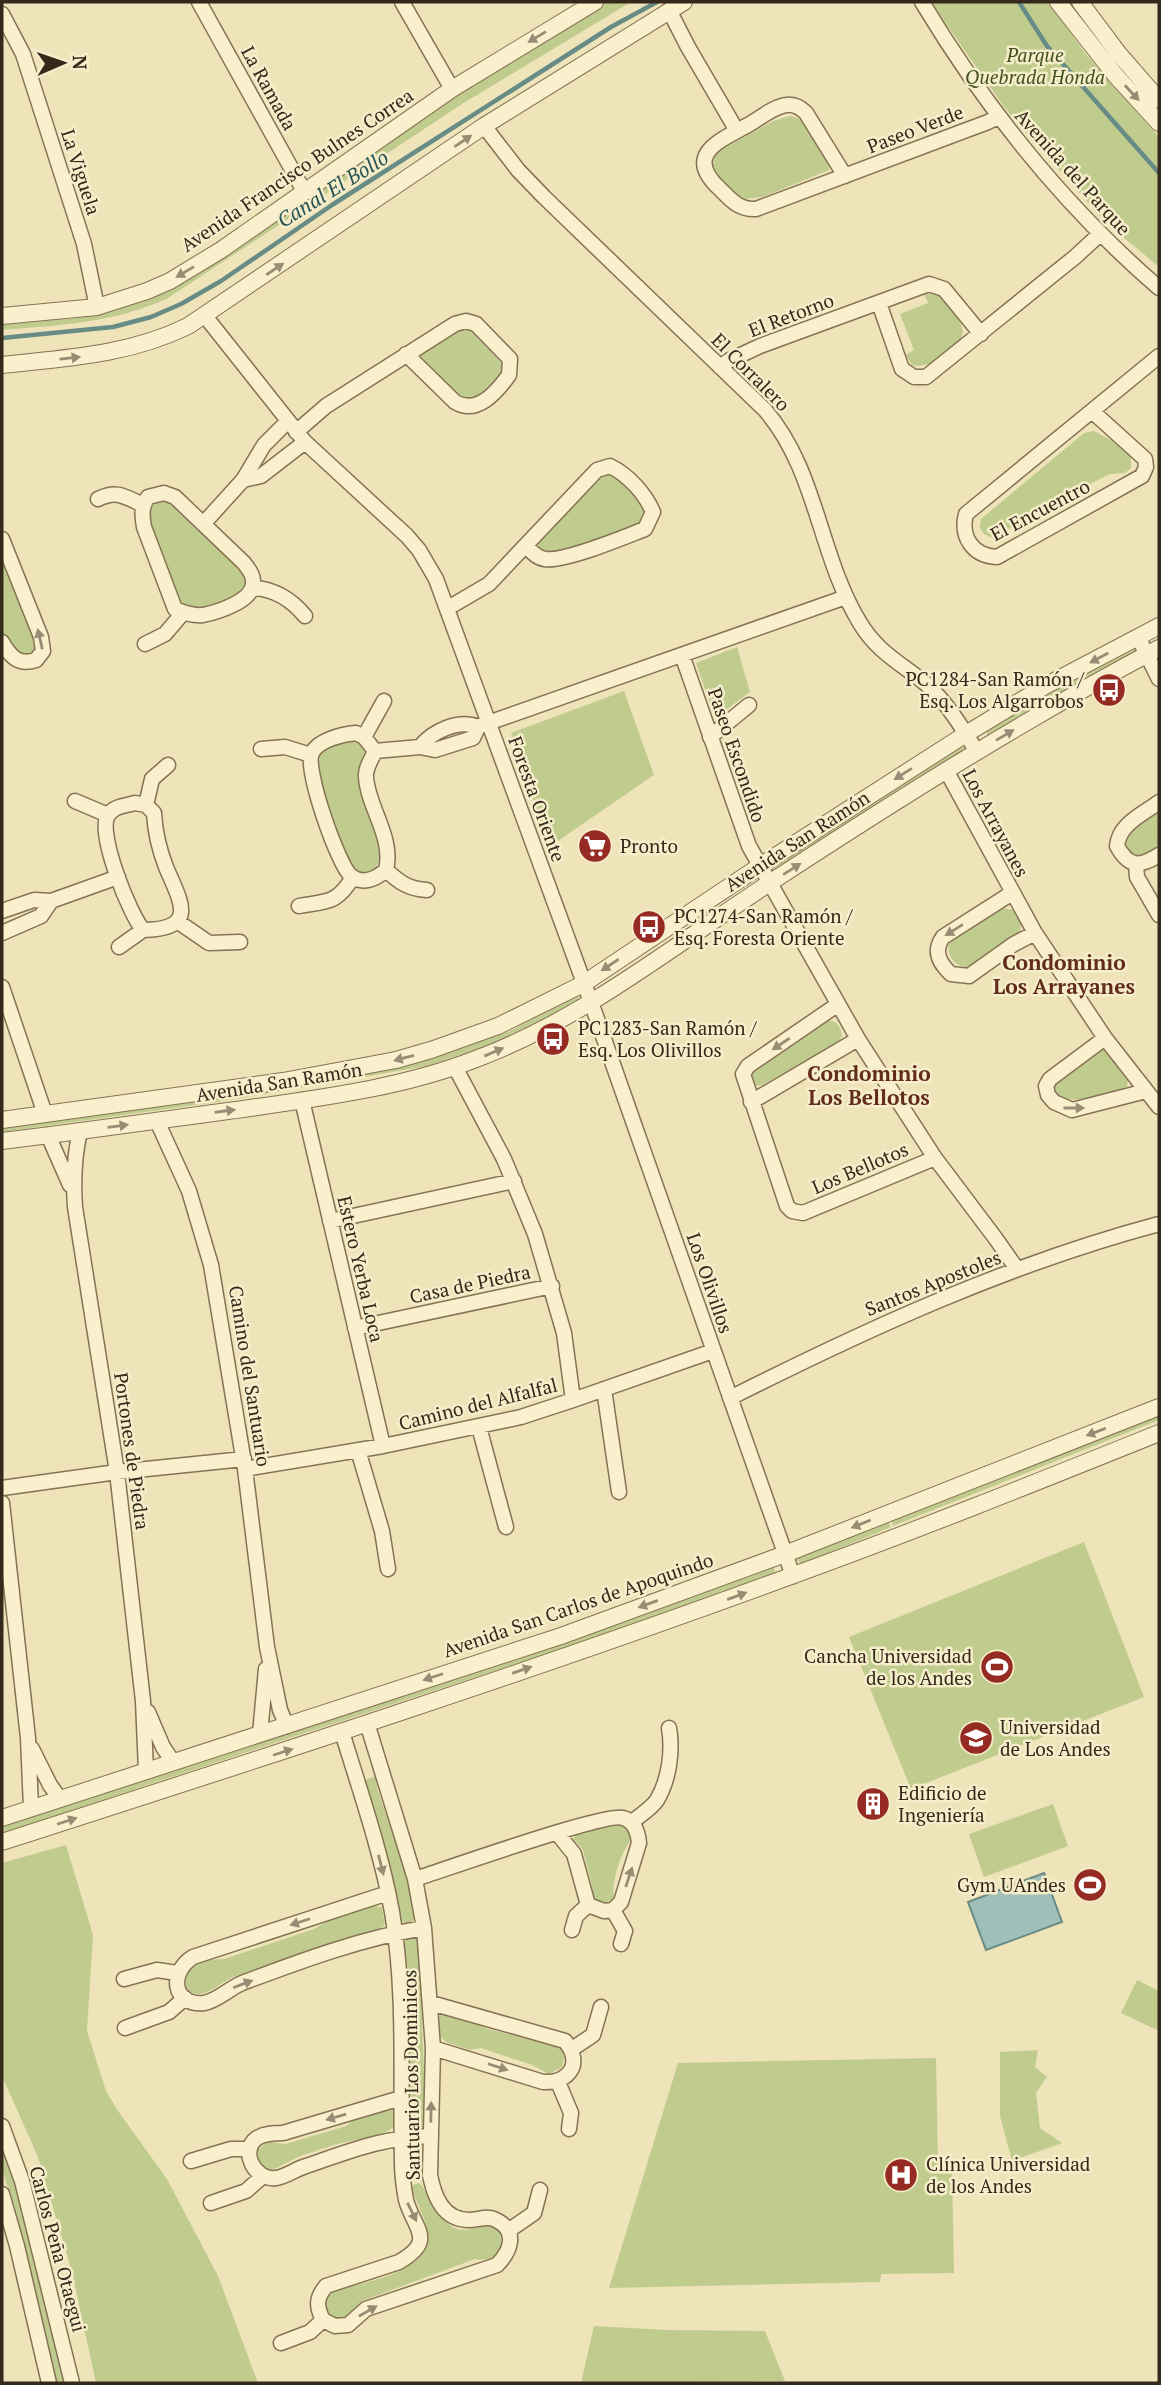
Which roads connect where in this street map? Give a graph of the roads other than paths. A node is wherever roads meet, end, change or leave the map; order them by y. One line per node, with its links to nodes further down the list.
1 (199, 2): 16 (street, La Ramada)
2 (402, 2): 9 (street)
3 (595, 2): 9 (street, Avenida Francisco Bulnes Correa, one-way to 9)
4 (922, 2): 11 (street, Avenida del Parque)
5 (1058, 2): 12 (street, one-way to 12)
6 (1080, 2): 10 (street)
7 (676, 6): 13 (street); 14 (street)
8 (2, 14): 20 (street, La Viguela)
9 (452, 89): 16 (street, Avenida Francisco Bulnes Correa)
10 (1159, 100)
11 (998, 117): 15 (street, Paseo Verde); 17 (street, Avenida del Parque)
12 (1159, 123)
13 (484, 126): 22 (street, one-way to 13); 27 (street, El Corralero)
14 (737, 131): 15 (street, Paseo Verde); 15 (street, Paseo Verde)
15 (845, 176)
16 (305, 193): 20 (street, Avenida Francisco Bulnes Correa, one-way to 20)
17 (1100, 234): 18 (street, Avenida del Parque); 23 (street)
18 (1159, 288)
19 (879, 303): 23 (street, El Retorno); 23 (street); 27 (street, El Retorno)
20 (97, 307): 21 (street, Avenida Francisco Bulnes Correa)
21 (2, 316)
22 (205, 316): 26 (street, one-way to 22); 29 (street, Foresta Oriente)
23 (981, 334)
24 (406, 354): 24 (street); 29 (street)
25 (1159, 356): 28 (street, El Encuentro)
26 (2, 365)
27 (720, 367): 38 (street, El Corralero)
28 (1093, 412): 30 (street, El Encuentro); 30 (street, El Encuentro)
29 (296, 432): 31 (street); 31 (street); 39 (street, Foresta Oriente)
30 (1153, 468)
31 (243, 480): 34 (street)
32 (98, 499): 33 (street)
33 (143, 505): 34 (street); 40 (street)
34 (204, 523): 37 (street)
35 (2, 539): 44 (street, one-way to 35)
36 (527, 547): 36 (street); 39 (street)
37 (253, 588): 40 (street); 41 (street)
38 (846, 597): 47 (street); 52 (street, El Corralero)
39 (448, 608): 51 (street, Foresta Oriente)
40 (183, 613): 45 (street)
41 (305, 616)
42 (1159, 626): 43 (street, Avenida San Ramón)
43 (1138, 637): 46 (street); 52 (street, Avenida San Ramón, one-way to 52)
44 (2, 642)
45 (145, 644)
46 (1153, 651): 48 (street); 57 (street, Avenida San Ramón, one-way to 46)
47 (682, 655): 51 (street); 54 (street, Paseo Escondido)
48 (1159, 679)
49 (384, 701): 53 (street)
50 (749, 705): 54 (street)
51 (483, 725): 56 (street); 84 (street, Foresta Oriente)
52 (966, 734): 57 (street, El Corralero); 67 (street, Avenida San Ramón, one-way to 67)
53 (364, 737): 56 (street); 58 (street)
54 (710, 737): 67 (street, Paseo Escondido)
55 (261, 749): 58 (street)
56 (375, 751): 68 (street)
57 (978, 752): 60 (street, Avenida San Ramón)
58 (311, 755): 70 (street)
59 (168, 765): 63 (street)
60 (946, 771): 71 (street, Avenida San Ramón, one-way to 60); 73 (street, Los Arrayanes)
61 (75, 802): 64 (street)
62 (1159, 802): 66 (street)
63 (146, 805): 64 (street); 78 (street)
64 (108, 815): 69 (street)
65 (1159, 855): 66 (street)
66 (1136, 864): 77 (street)
67 (760, 866): 71 (street, Los Bellotos); 84 (street, Avenida San Ramón, one-way to 84)
68 (386, 870): 70 (street); 72 (street)
69 (118, 877): 74 (street); 79 (street)
70 (353, 877): 75 (street)
71 (769, 883): 86 (street, Avenida San Ramón); 87 (street, Los Bellotos)
72 (427, 890)
73 (1012, 893): 81 (street, Los Arrayanes); 81 (street, Los Arrayanes, one-way to 81)
74 (51, 901): 76 (street); 80 (street)
75 (299, 906)
76 (2, 911)
77 (1159, 915)
78 (177, 921): 79 (street); 82 (street)
79 (143, 930): 83 (street)
80 (2, 933)
81 (1035, 933): 88 (street, Los Arrayanes)
82 (240, 942)
83 (119, 947)
84 (583, 984): 86 (street, Foresta Oriente); 95 (street, Avenida San Ramón, one-way to 95)
85 (2, 987): 95 (street)
86 (590, 1003): 90 (street, Avenida San Ramón, one-way to 86); 109 (street, Los Olivillos)
87 (837, 1005): 89 (street, Los Bellotos); 93 (street, Los Bellotos, one-way to 93)
88 (1105, 1038): 91 (street, Los Arrayanes); 91 (street, one-way to 91)
89 (858, 1039): 93 (street); 101 (street, Los Bellotos)
90 (455, 1067): 92 (street, Avenida San Ramón); 102 (street)
91 (1146, 1091): 94 (street, Los Arrayanes)
92 (302, 1100): 97 (street, Avenida San Ramón, one-way to 92); 104 (street, Estero Yerba Loca)
93 (751, 1102): 101 (street, Los Bellotos)
94 (1159, 1107)
95 (45, 1114): 96 (street, Avenida San Ramón)
96 (2, 1120)
97 (157, 1121): 98 (street, Avenida San Ramón, one-way to 97); 118 (street, Camino del Santuario)
98 (80, 1131): 99 (street, Avenida San Ramón); 103 (street, Portones de Piedra)
99 (47, 1135): 100 (street, Avenida San Ramón); 103 (street, Portones de Piedra)
100 (2, 1142)
101 (935, 1158): 106 (street, Los Bellotos)
102 (514, 1181): 104 (street); 107 (street)
103 (75, 1207): 119 (street, Portones de Piedra)
104 (330, 1221): 108 (street, Estero Yerba Loca)
105 (1159, 1224): 106 (street, Santos Apostoles)
106 (1017, 1269): 111 (street, Santos Apostoles)
107 (552, 1286): 108 (street, Casa de Piedra); 112 (street)
108 (355, 1328): 116 (street, Estero Yerba Loca)
109 (713, 1350): 110 (street, Camino del Alfalfal); 111 (street, Los Olivillos)
110 (604, 1389): 112 (street, Camino del Alfalfal); 121 (street)
111 (730, 1398): 126 (street, Los Olivillos)
112 (573, 1401): 114 (street, Camino del Alfalfal)
113 (1159, 1407): 123 (street, Avenida San Carlos de Apoquindo, one-way to 123)
114 (479, 1427): 116 (street, Camino del Alfalfal); 124 (street)
115 (1159, 1433): 125 (street)
116 (383, 1446): 117 (street, Camino del Alfalfal)
117 (358, 1450): 118 (street, Camino del Alfalfal); 127 (street)
118 (245, 1464): 119 (street, Camino del Alfalfal); 129 (street, Camino del Santuario)
119 (117, 1472): 120 (street, Camino del Alfalfal); 130 (street, Portones de Piedra)
120 (2, 1488)
121 (619, 1492)
122 (2, 1503): 136 (street)
123 (894, 1511): 125 (street); 126 (street, Avenida San Carlos de Apoquindo, one-way to 126)
124 (506, 1527)
125 (903, 1533): 128 (street)
126 (785, 1554): 128 (street, Los Olivillos); 132 (street, Avenida San Carlos de Apoquindo, one-way to 132)
127 (388, 1569)
128 (793, 1576): 131 (street, one-way to 128)
129 (267, 1647): 132 (street, Camino del Santuario); 135 (street, Camino del Santuario)
130 (143, 1701): 137 (street, Portones de Piedra); 138 (street, Portones de Piedra)
131 (366, 1723): 134 (street); 145 (street, Santuario Los Dominicos)
132 (287, 1726): 135 (street, Avenida San Carlos de Apoquindo)
133 (669, 1728): 142 (street)
134 (338, 1733): 144 (street, one-way to 134); 146 (street, Santuario Los Dominicos, one-way to 146)
135 (260, 1734): 137 (street, Avenida San Carlos de Apoquindo)
136 (28, 1738): 139 (street); 140 (street)
137 (173, 1762): 138 (street, Avenida San Carlos de Apoquindo)
138 (146, 1771): 139 (street, Avenida San Carlos de Apoquindo)
139 (60, 1799): 140 (street, Avenida San Carlos de Apoquindo)
140 (31, 1808): 141 (street, Avenida San Carlos de Apoquindo)
141 (2, 1818)
142 (632, 1822): 143 (street); 148 (street, one-way to 142)
143 (557, 1833): 145 (street); 147 (street)
144 (2, 1842)
145 (415, 1879): 149 (street, Santuario Los Dominicos)
146 (388, 1893): 151 (street, Santuario Los Dominicos); 153 (street, one-way to 153)
147 (588, 1905): 148 (street); 150 (street)
148 (614, 1910): 152 (street)
149 (424, 1927): 151 (street); 156 (street, Santuario Los Dominicos)
150 (572, 1930)
151 (394, 1933): 155 (street, one-way to 151); 162 (street, Santuario Los Dominicos)
152 (621, 1944)
153 (177, 1973): 154 (street); 155 (street)
154 (124, 1979)
155 (185, 1998): 158 (street)
156 (431, 2003): 159 (street, Santuario Los Dominicos); 160 (street)
157 (601, 2007): 160 (street)
158 (125, 2028)
159 (433, 2048): 161 (street, one-way to 161); 165 (street, Santuario Los Dominicos, one-way to 159)
160 (572, 2049): 161 (street)
161 (558, 2082): 164 (street)
162 (401, 2098): 166 (street, Santuario Los Dominicos); 167 (street, one-way to 167)
163 (2, 2126): 179 (street, Carlos Peña Otaegui)
164 (569, 2129)
165 (431, 2136): 166 (street); 169 (street, Santuario Los Dominicos)
166 (403, 2137): 170 (street); 171 (street, Santuario Los Dominicos)
167 (250, 2149): 168 (street); 170 (street)
168 (191, 2161)
169 (430, 2175): 171 (street); 175 (street, Santuario Los Dominicos)
170 (263, 2176): 174 (street)
171 (404, 2178): 176 (street, Santuario Los Dominicos, one-way to 176)
172 (540, 2190): 175 (street)
173 (2, 2194): 178 (street, Carlos Peña Otaegui)
174 (211, 2203)
175 (508, 2231): 176 (street, one-way to 175)
176 (323, 2320): 177 (street)
177 (281, 2343)
178 (49, 2383)
179 (72, 2383)

